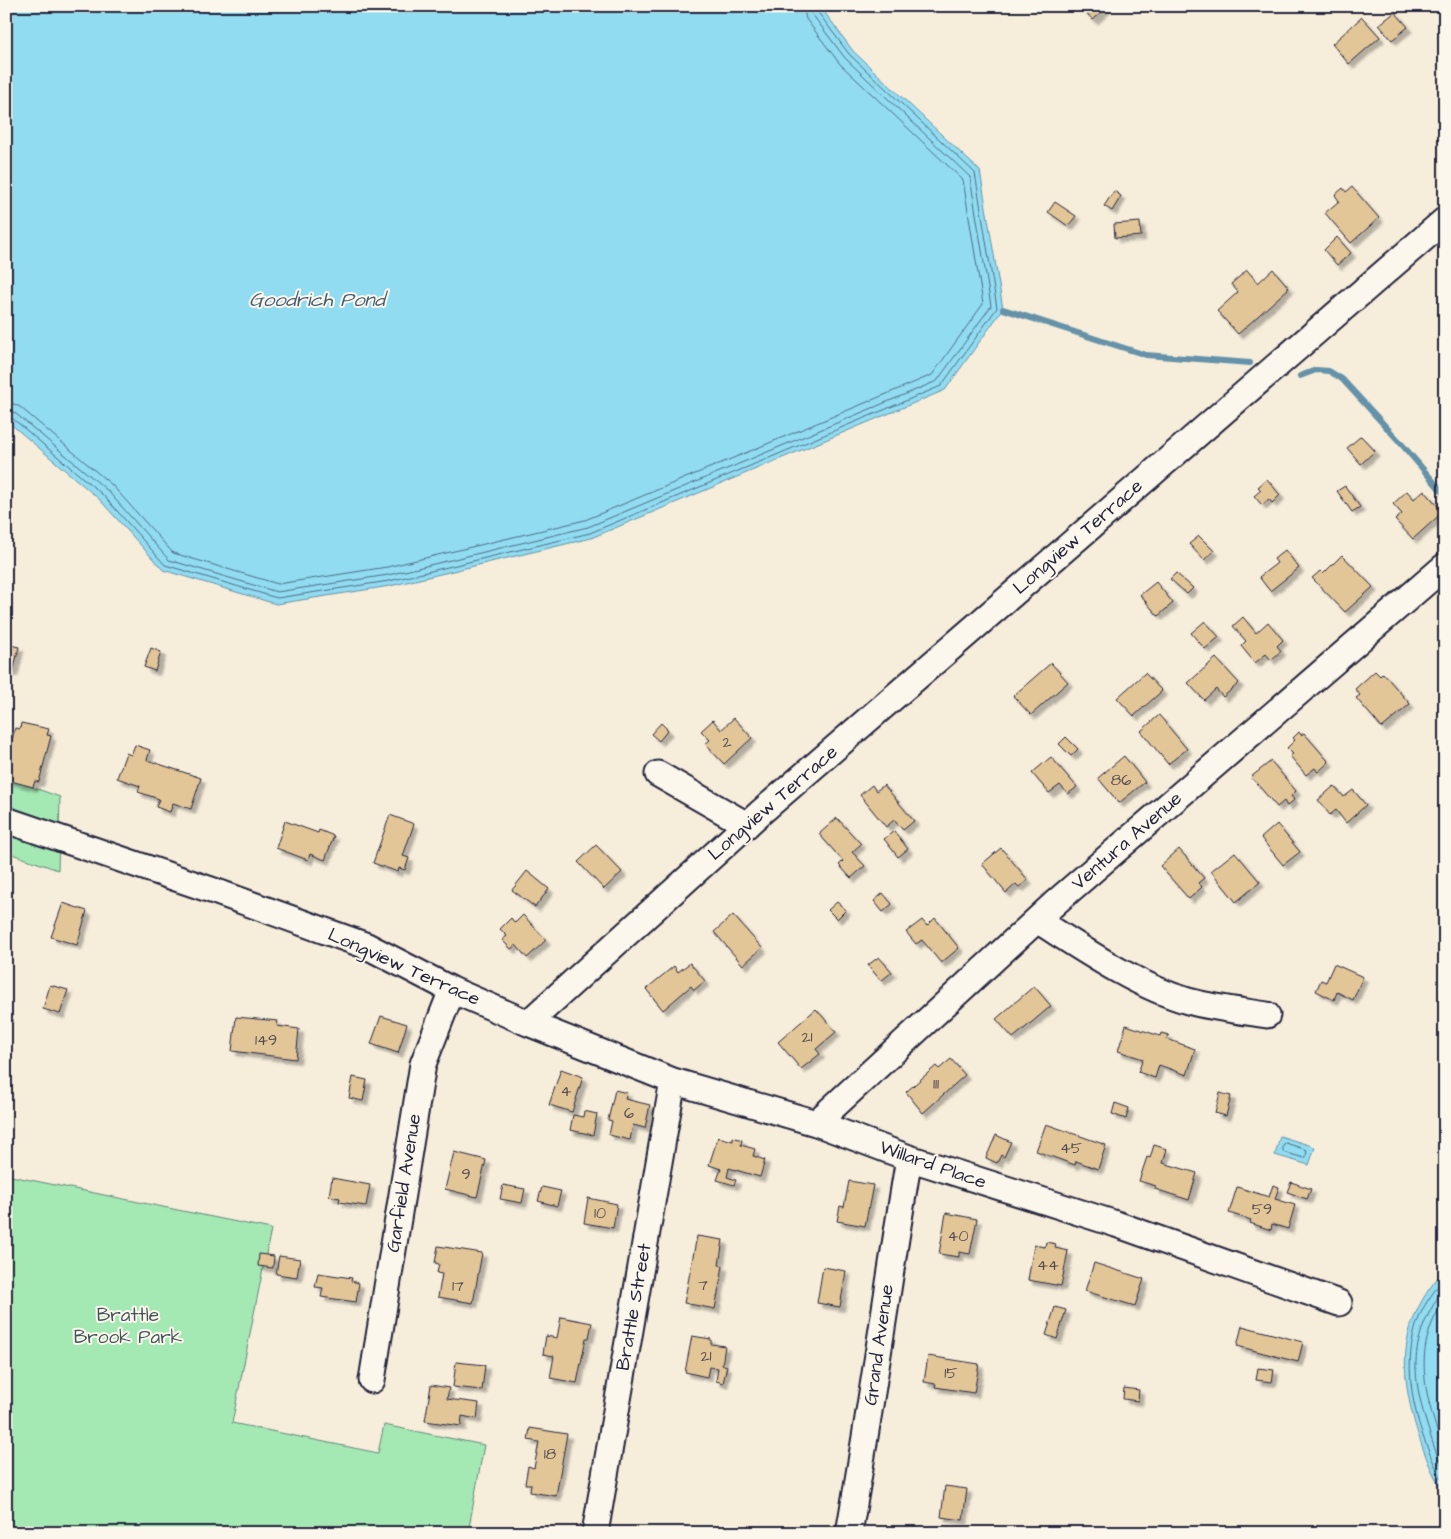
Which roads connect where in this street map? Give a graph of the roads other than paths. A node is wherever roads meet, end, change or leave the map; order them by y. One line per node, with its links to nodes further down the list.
1 (1445, 220): 5 (street, Longview Terrace)
2 (1445, 566): 6 (street, Ventura Avenue)
3 (658, 774): 5 (street)
4 (6, 820): 7 (street, Longview Terrace)
5 (747, 825): 9 (street, Longview Terrace)
6 (1037, 920): 8 (street); 11 (street, Ventura Avenue)
7 (452, 990): 9 (street, Longview Terrace); 14 (street, Garfield Avenue)
8 (1267, 1016)
9 (528, 1023): 10 (street, Willard Place)
10 (674, 1081): 11 (street, Willard Place); 15 (street, Brattle Street)
11 (816, 1123): 12 (street, Willard Place)
12 (909, 1158): 13 (street, Willard Place); 16 (street, Grand Avenue)
13 (1339, 1303)
14 (372, 1380)
15 (595, 1533)
16 (849, 1533)

